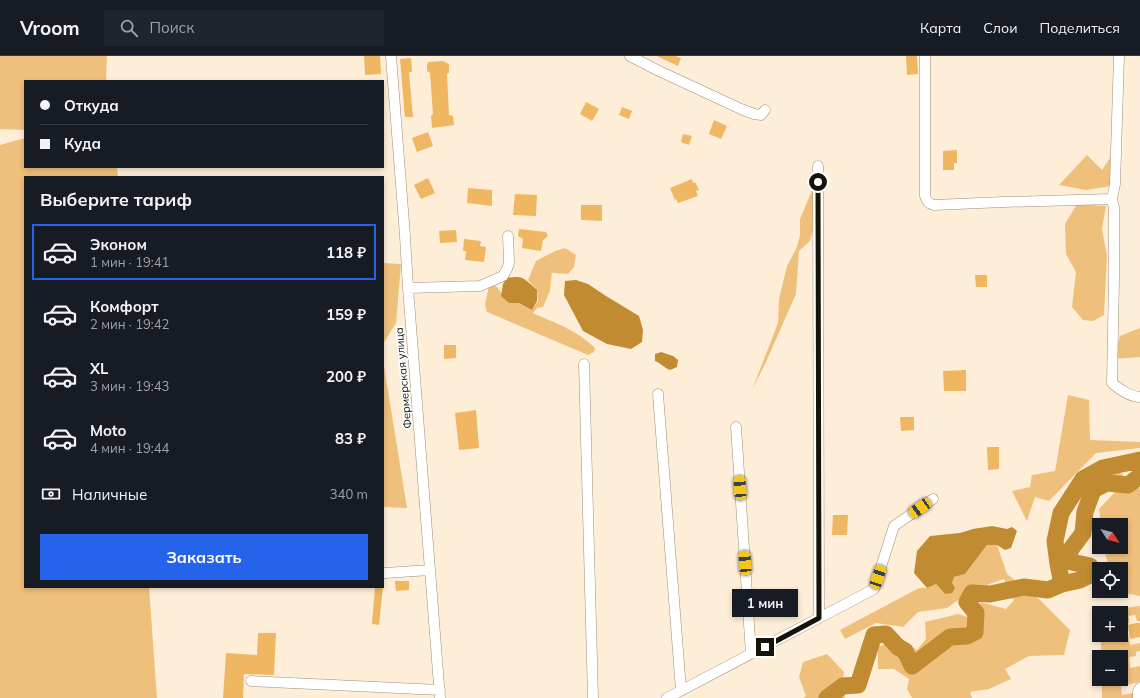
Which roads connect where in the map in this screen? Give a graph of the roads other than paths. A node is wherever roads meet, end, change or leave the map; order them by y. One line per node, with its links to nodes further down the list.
1 (391, 56): 9 (street, Фермерская улица)
2 (630, 56): 5 (street)
3 (925, 56): 7 (street)
4 (1119, 56): 7 (street)
5 (765, 110)
6 (818, 166): 17 (street)
7 (1112, 199): 12 (street)
8 (508, 236): 9 (street)
9 (408, 288): 15 (street, Фермерская улица)
10 (584, 364): 23 (street)
11 (658, 394): 21 (street)
12 (1140, 397)
13 (736, 427): 18 (street)
14 (932, 499): 17 (street)
15 (430, 570): 16 (street); 22 (street, Фермерская улица)
16 (385, 573)
17 (819, 618): 18 (street)
18 (751, 654): 21 (street)
19 (251, 681): 22 (street)
20 (1140, 688): 25 (street)
21 (681, 690): 24 (street)
22 (440, 694)
23 (593, 698)
24 (667, 698)
25 (1138, 698)

